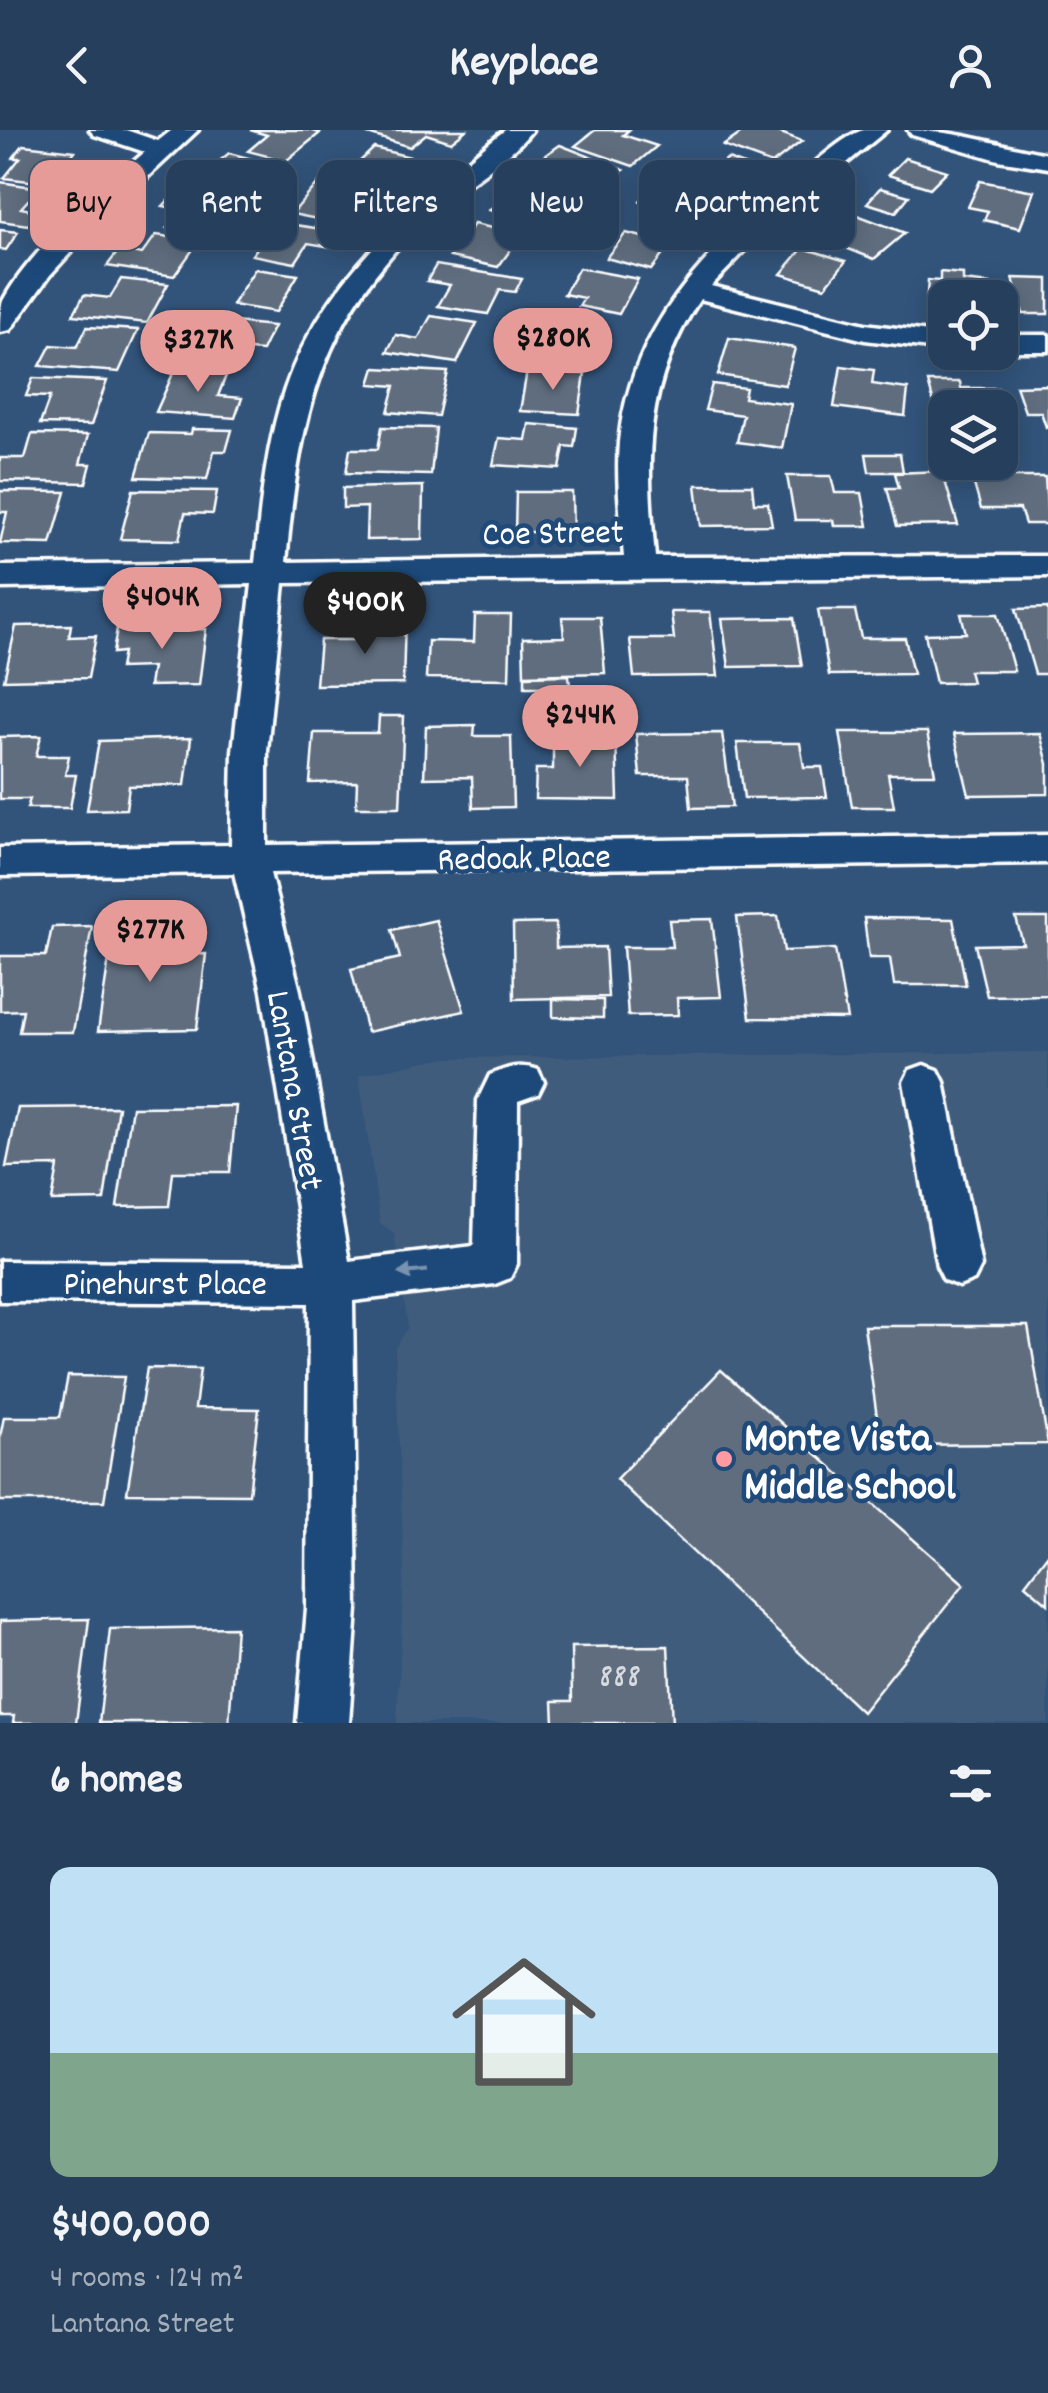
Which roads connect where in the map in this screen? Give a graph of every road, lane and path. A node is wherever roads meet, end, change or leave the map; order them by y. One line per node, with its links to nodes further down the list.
1 (102, 130): 6 (street)
2 (186, 130): 6 (street)
3 (520, 130): 15 (street, Lantana Street)
4 (874, 130): 8 (street)
5 (920, 130): 7 (street)
6 (162, 150): 9 (street)
7 (1048, 161)
8 (691, 288): 10 (street); 14 (street)
9 (0, 324)
10 (928, 340)
11 (1018, 343): 12 (street)
12 (1048, 343)
13 (1048, 566): 14 (street, Coe Street)
14 (640, 567): 15 (street, Coe Street)
15 (268, 575): 16 (street, Coe Street); 18 (street, Lantana Street)
16 (0, 577)
17 (1048, 848): 18 (street, Redoak Place)
18 (249, 860): 19 (street, Redoak Place); 24 (street, Lantana Street)
19 (0, 862)
20 (524, 1082): 24 (street, Pinehurst Place, one-way to 24)
21 (924, 1082): 22 (street)
22 (959, 1266)
23 (0, 1281): 24 (street, Pinehurst Place)
24 (331, 1282): 25 (street, Lantana Street)
25 (322, 1723)

